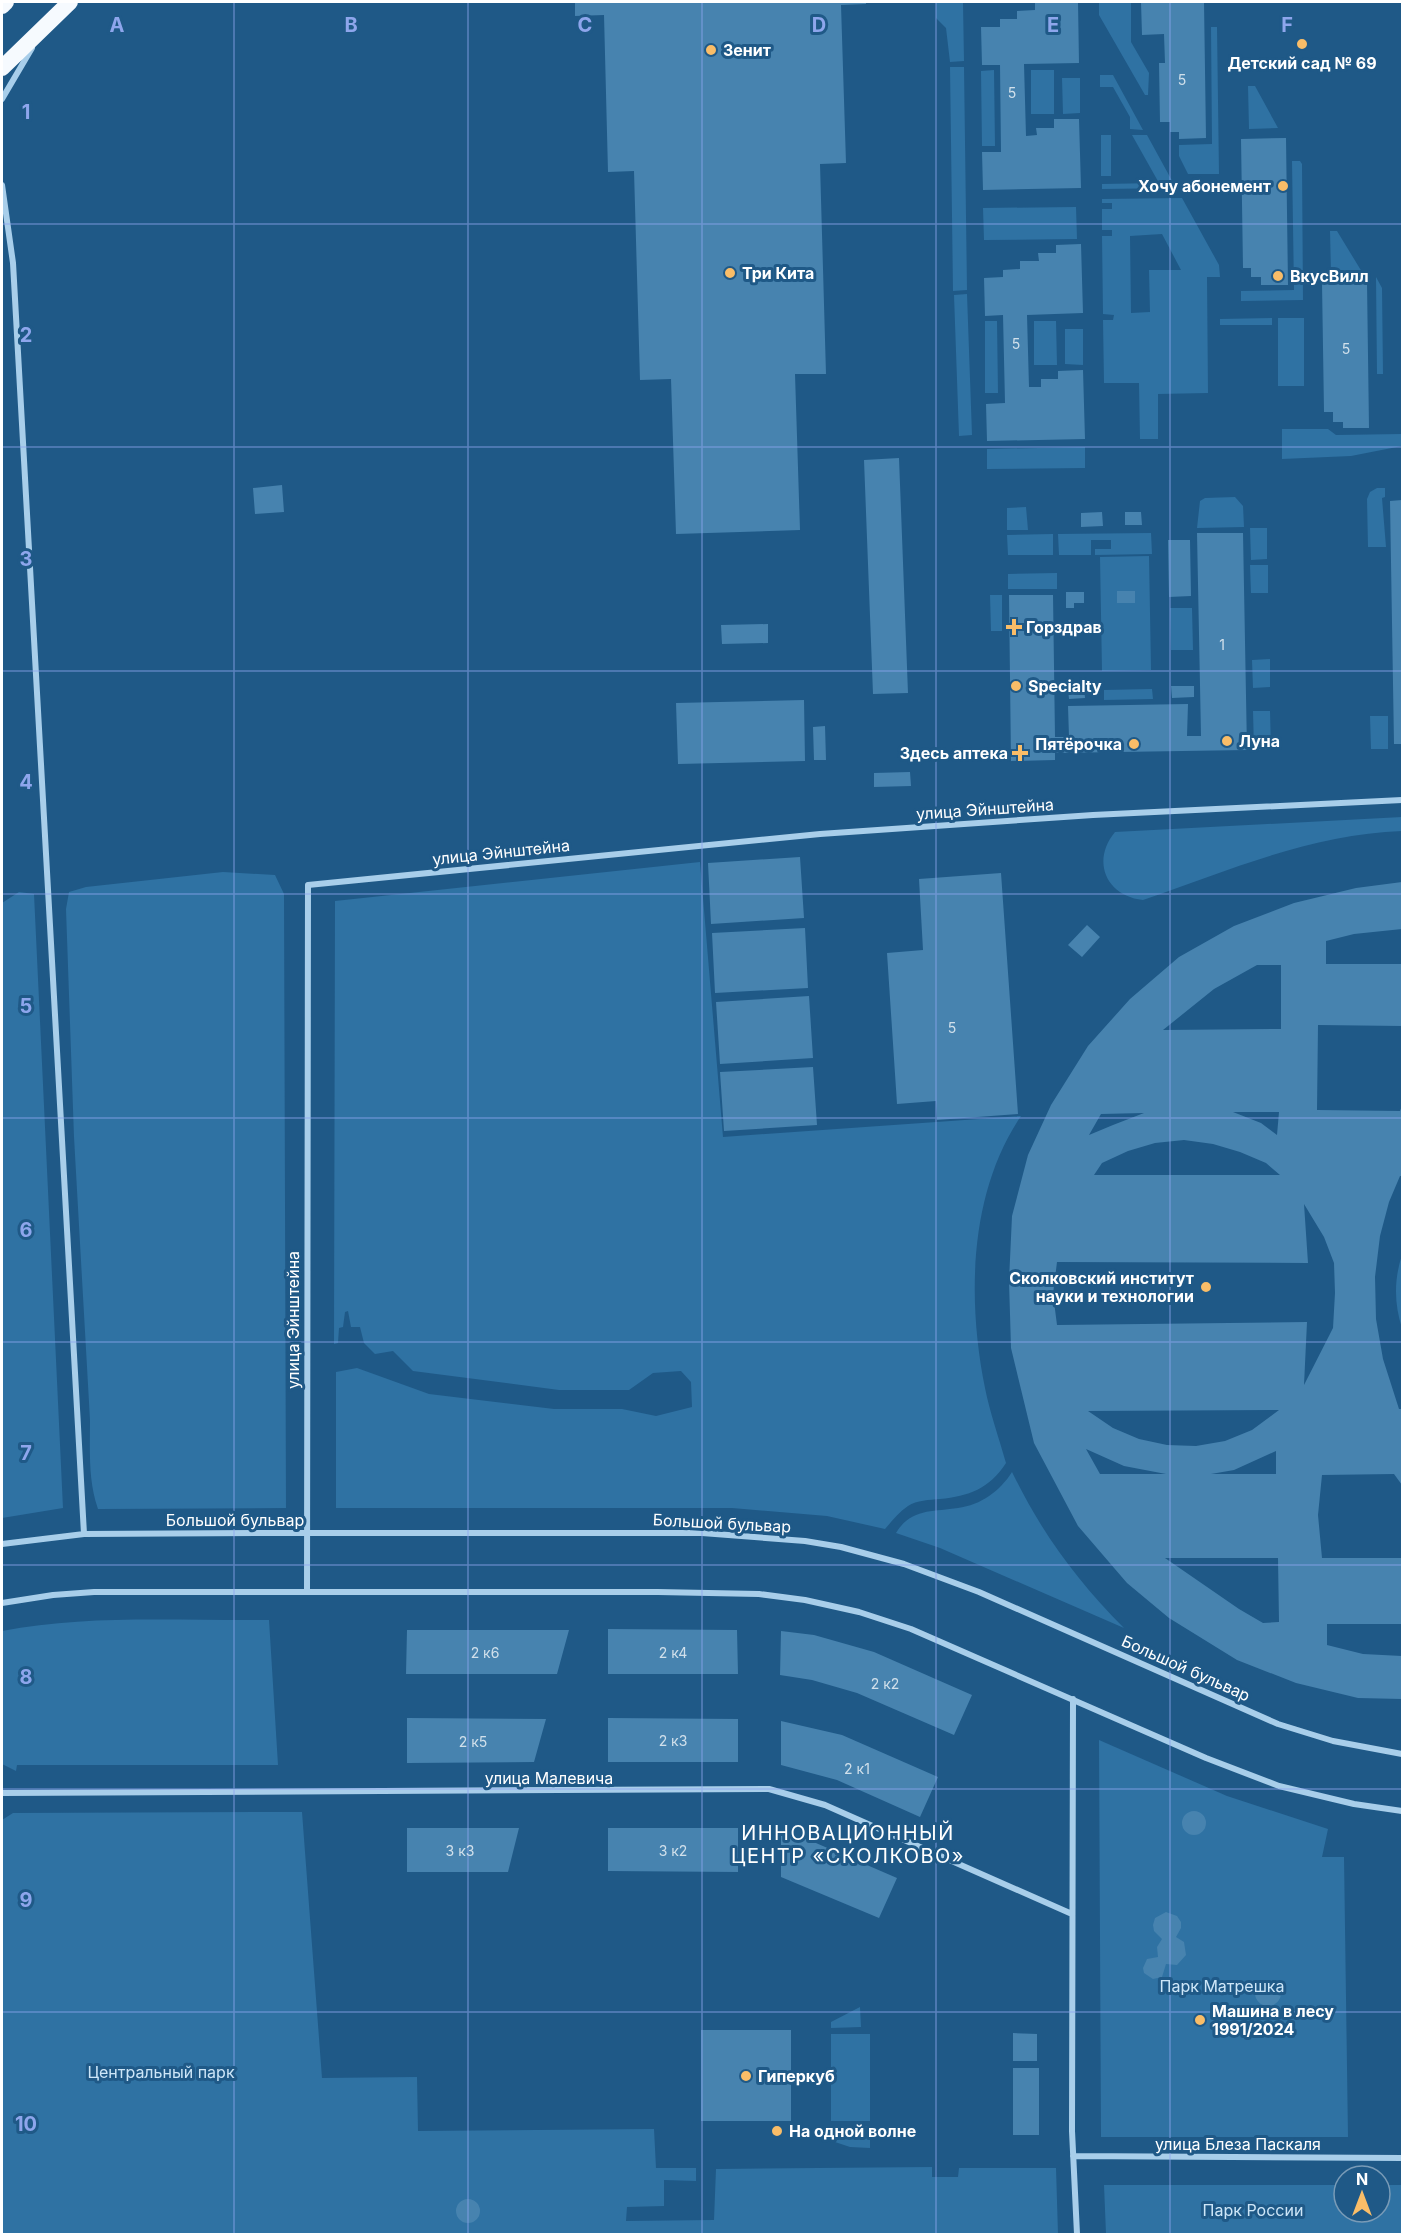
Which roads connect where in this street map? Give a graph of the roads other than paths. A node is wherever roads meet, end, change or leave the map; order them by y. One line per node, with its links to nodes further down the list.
1 (6, 2): 3 (highway)
2 (70, 2): 4 (highway)
3 (2, 6)
4 (46, 25): 5 (highway); 6 (street)
5 (2, 68)
6 (2, 99)
7 (2, 185): 9 (street)
8 (2, 226): 9 (street)
9 (8, 233): 12 (street)
10 (1402, 800): 11 (street, улица Эйнштейна)
11 (306, 1533): 12 (street, Большой бульвар); 14 (street, улица Эйнштейна); 17 (street, Большой бульвар)
12 (84, 1534): 13 (street, Большой бульвар)
13 (2, 1544)
14 (308, 1592): 15 (street); 16 (street)
15 (2, 1603)
16 (1073, 1699): 19 (street); 20 (street)
17 (1402, 1754)
18 (2, 1793): 20 (street, улица Малевича)
19 (1402, 1811)
20 (1072, 1914): 21 (street)
21 (1072, 2156): 22 (street, улица Блеза Паскаля); 23 (street)
22 (1402, 2158)
23 (1077, 2235)

